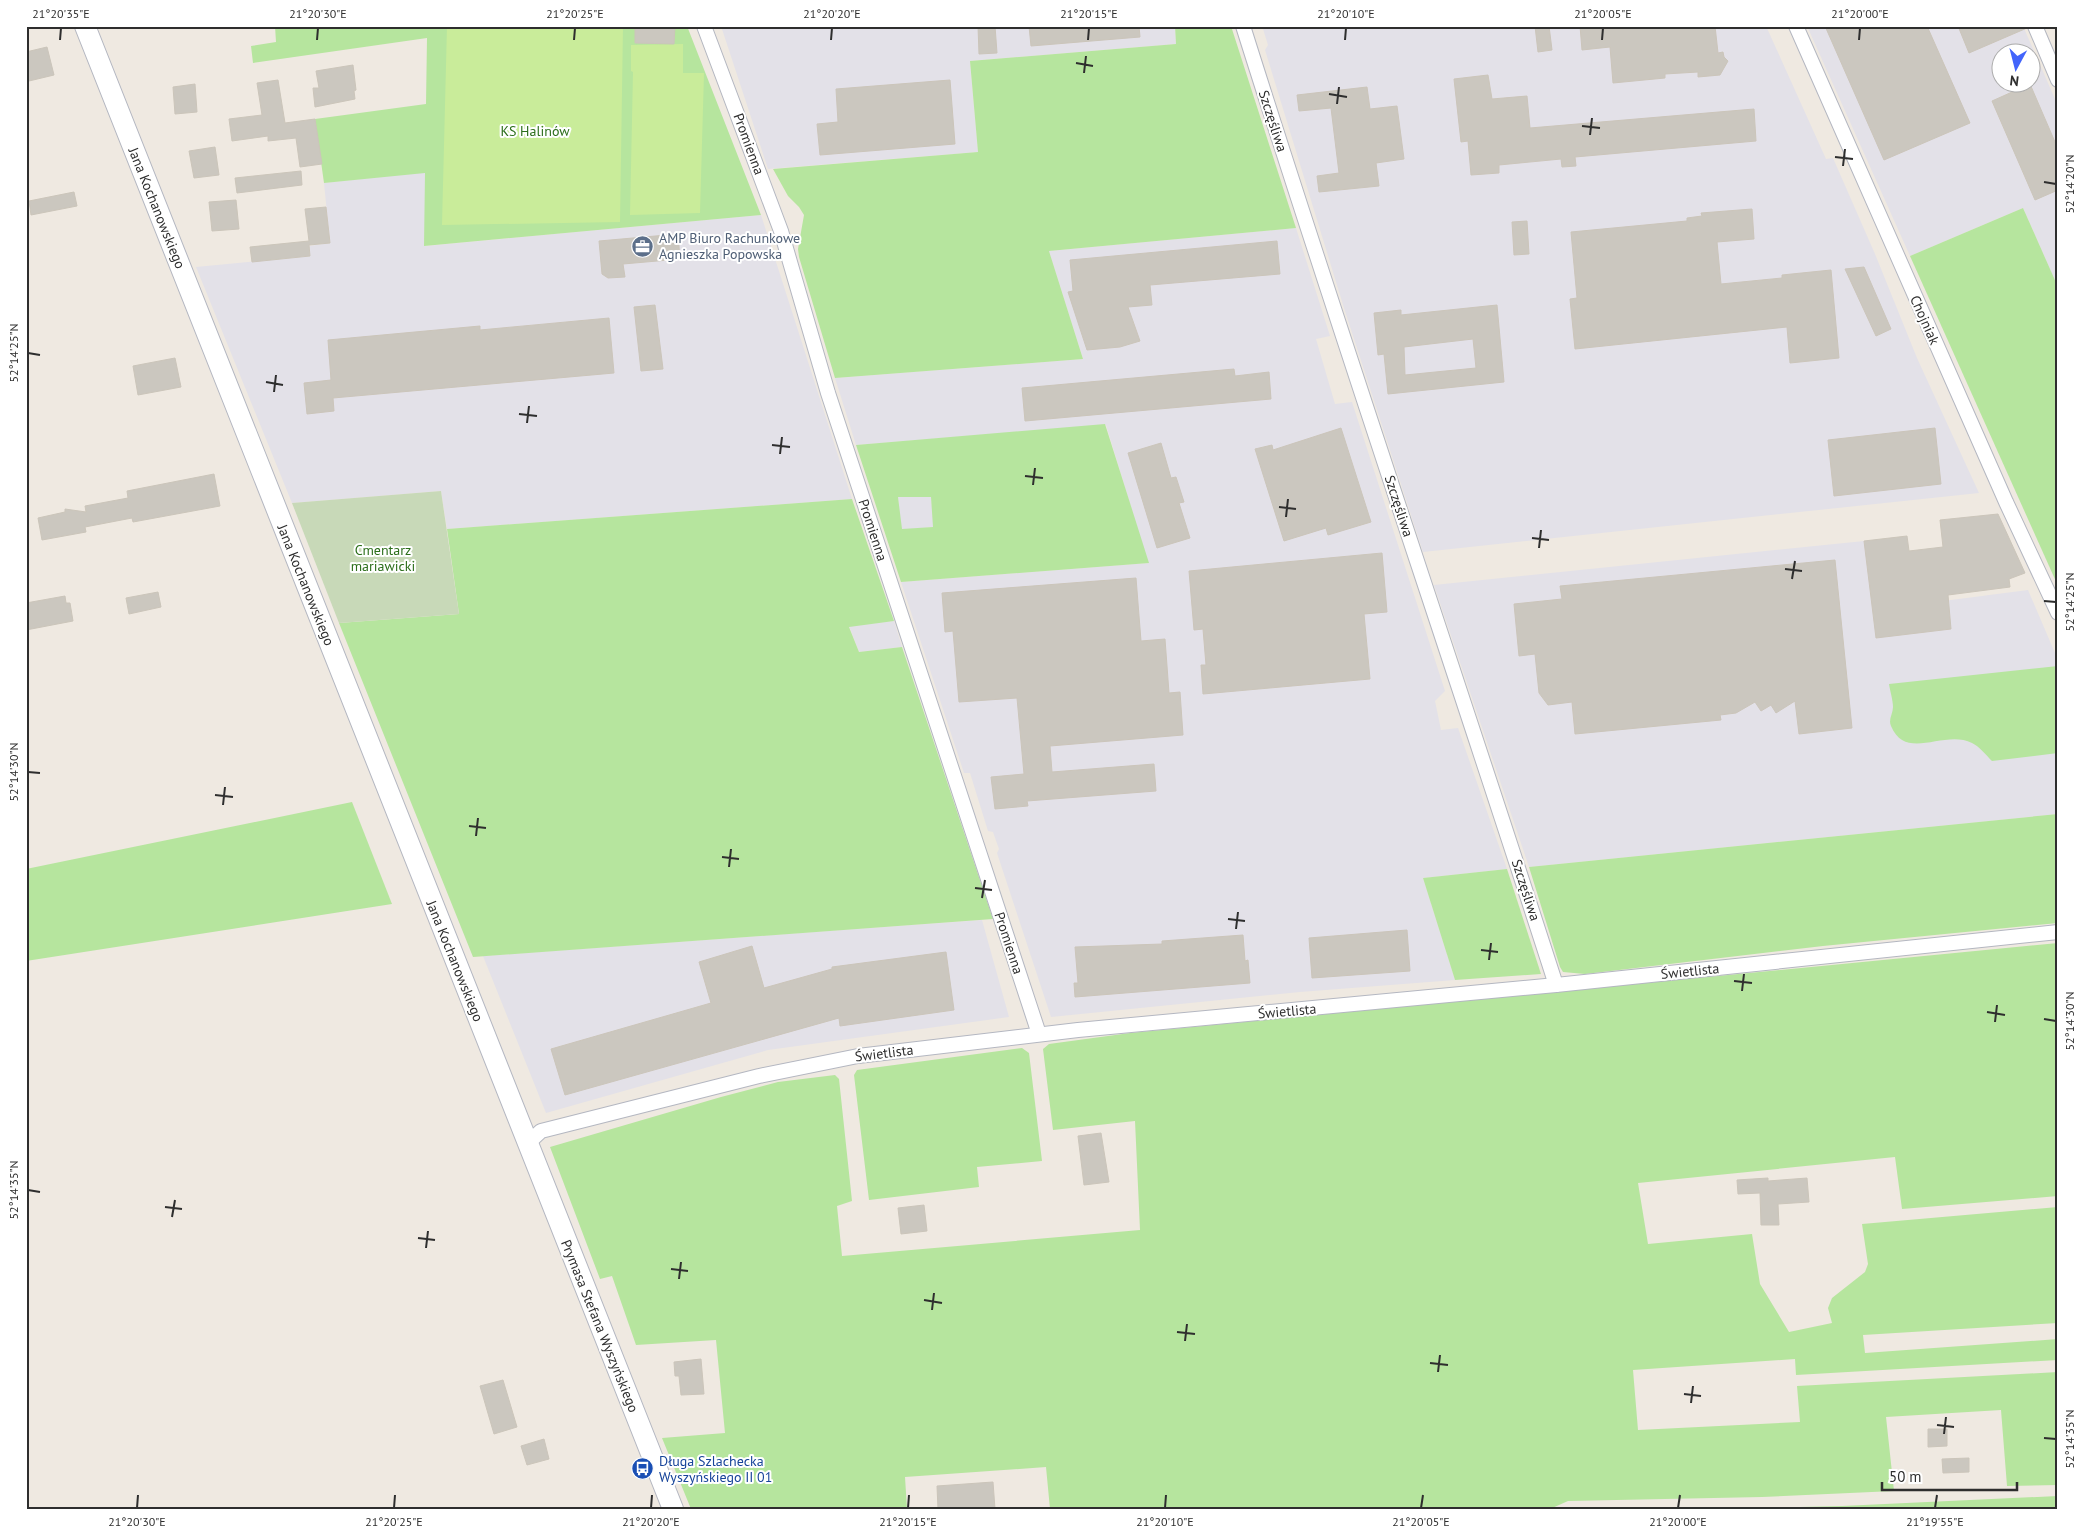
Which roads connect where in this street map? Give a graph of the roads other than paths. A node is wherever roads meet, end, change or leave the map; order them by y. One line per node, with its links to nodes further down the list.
1 (85, 26): 11 (street, Jana Kochanowskiego)
2 (704, 26): 10 (street, Promienna)
3 (1243, 26): 9 (street, Szczęśliwa)
4 (1796, 26): 7 (street, Chojniak)
5 (2035, 26): 6 (street)
6 (2058, 80)
7 (2058, 613)
8 (2058, 932): 9 (street, Świetlista)
9 (1556, 985): 10 (street, Świetlista)
10 (1039, 1034): 11 (street, Świetlista)
11 (528, 1143): 12 (street, Prymasa Stefana Wyszyńskiego)
12 (673, 1509)

